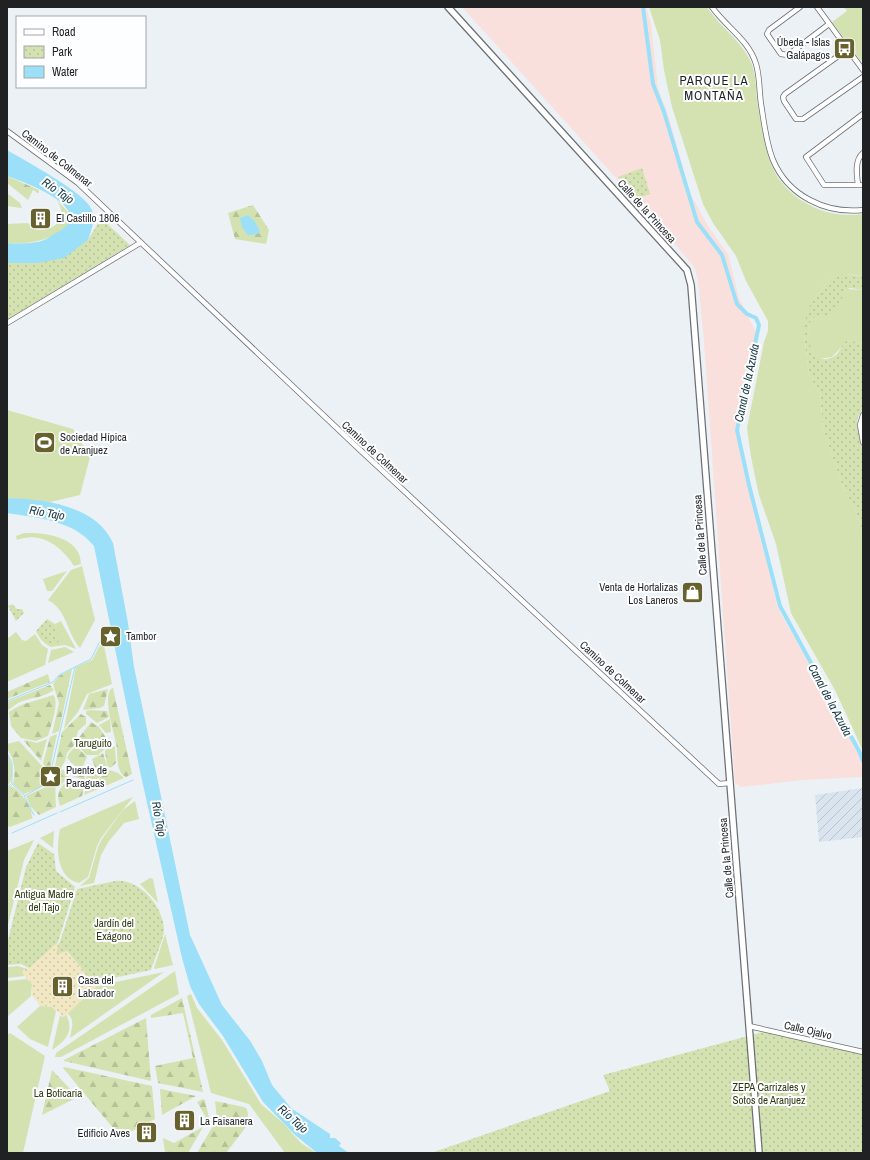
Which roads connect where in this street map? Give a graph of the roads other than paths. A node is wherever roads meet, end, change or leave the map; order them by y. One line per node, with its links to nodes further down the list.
1 (448, 7): 18 (street, Calle de la Princesa)
2 (712, 7): 13 (street)
3 (800, 7): 5 (street)
4 (818, 7): 5 (street)
5 (829, 24): 6 (street)
6 (848, 49): 7 (street); 8 (street)
7 (863, 70)
8 (863, 77)
9 (863, 114): 12 (street)
10 (7, 131): 14 (street, Camino de Colmenar)
11 (863, 153): 12 (street)
12 (860, 185)
13 (863, 210)
14 (140, 243): 15 (street); 18 (street, Camino de Colmenar)
15 (7, 323)
16 (863, 415): 17 (street)
17 (863, 442)
18 (730, 783): 19 (street, Calle de la Princesa)
19 (749, 1026): 20 (street, Calle Ojalvo); 21 (street, Calle de la Princesa)
20 (863, 1052)
21 (759, 1153)

